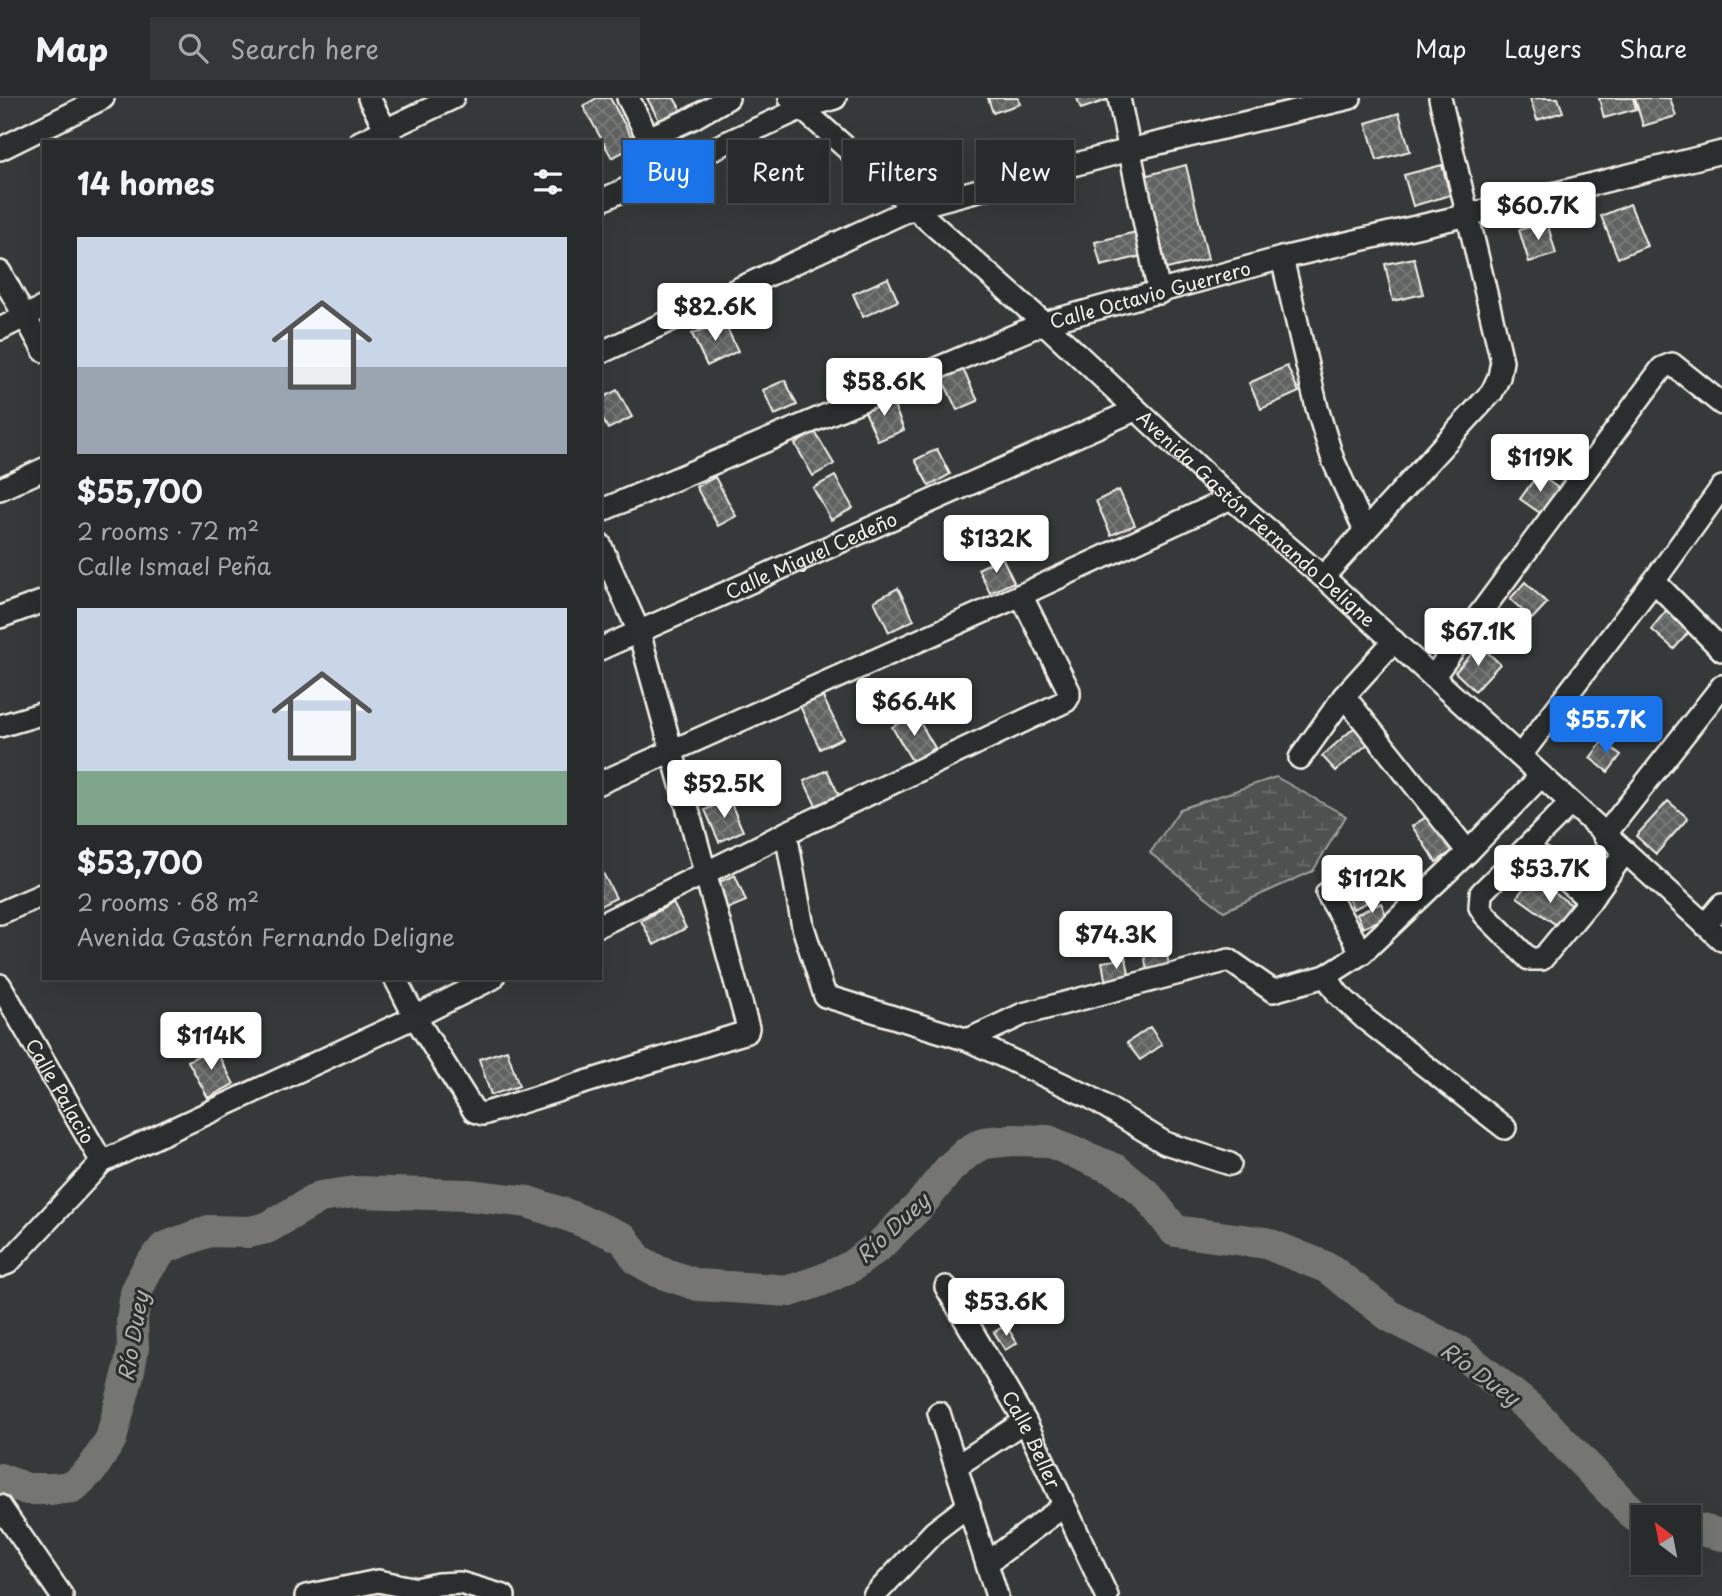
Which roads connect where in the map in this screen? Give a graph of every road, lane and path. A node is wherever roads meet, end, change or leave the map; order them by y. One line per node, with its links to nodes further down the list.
1 (103, 98): 15 (street)
2 (369, 98): 11 (street)
3 (453, 98): 11 (street)
4 (628, 98): 12 (street)
5 (728, 98): 12 (street)
6 (835, 98): 10 (street)
7 (1119, 98): 16 (street)
8 (1350, 98): 16 (street)
9 (1440, 98): 21 (street)
10 (796, 103): 14 (street); 20 (street, Avenida Gastón Fernando Deligne)
11 (388, 135): 13 (street)
12 (648, 138)
13 (368, 140)
14 (714, 146)
15 (0, 149)
16 (1129, 150): 20 (street); 24 (street)
17 (1722, 152): 21 (street, Calle Octavio Guerrero)
18 (623, 190): 19 (street)
19 (602, 200)
20 (915, 207): 26 (street, Avenida Gastón Fernando Deligne); 29 (street)
21 (1468, 215): 22 (street, Calle Octavio Guerrero); 37 (street)
22 (1282, 258): 24 (street, Calle Octavio Guerrero); 37 (street)
23 (0, 272): 25 (street)
24 (1159, 293): 26 (street, Calle Octavio Guerrero)
25 (35, 312): 27 (street); 28 (street)
26 (1044, 323): 31 (street, Avenida Gastón Fernando Deligne); 36 (street, Calle Octavio Guerrero)
27 (0, 329)
28 (42, 342)
29 (602, 352)
30 (1722, 404): 48 (street)
31 (1136, 410): 35 (street, Avenida Gastón Fernando Deligne); 44 (street, Calle Miguel Cedeño)
32 (42, 470): 34 (street)
33 (1722, 487): 40 (street)
34 (0, 489)
35 (1231, 498): 39 (street, Avenida Gastón Fernando Deligne); 41 (street)
36 (602, 510)
37 (1365, 531): 39 (street)
38 (602, 549): 44 (street)
39 (1323, 577): 45 (street, Avenida Gastón Fernando Deligne)
40 (1654, 582): 47 (street); 54 (street)
41 (1021, 595): 53 (street); 59 (street)
42 (42, 602): 43 (street)
43 (0, 617)
44 (639, 632): 46 (street, Calle Miguel Cedeño); 53 (street)
45 (1394, 641): 48 (street, Avenida Gastón Fernando Deligne); 50 (street)
46 (602, 648)
47 (1722, 650)
48 (1433, 677): 54 (street, Avenida Gastón Fernando Deligne)
49 (1722, 686): 60 (street)
50 (1344, 696): 55 (street); 62 (street)
51 (42, 714): 52 (street)
52 (0, 726)
53 (672, 749): 57 (street); 64 (street)
54 (1520, 756): 56 (street, Avenida Gastón Fernando Deligne)
55 (1300, 758)
56 (1542, 776): 58 (street, Avenida Gastón Fernando Deligne); 62 (street)
57 (602, 782)
58 (1572, 803): 60 (street, Avenida Gastón Fernando Deligne); 61 (street)
59 (786, 833): 64 (street); 79 (street)
60 (1604, 836): 63 (street, Avenida Gastón Fernando Deligne)
61 (1529, 847): 67 (street); 67 (street)
62 (1468, 852): 73 (street)
63 (1625, 852): 67 (street); 71 (street, Avenida Gastón Fernando Deligne)
64 (706, 872): 70 (street); 78 (street)
65 (1327, 893): 73 (street)
66 (42, 895): 69 (street)
67 (1590, 901)
68 (1722, 905): 71 (street)
69 (0, 913)
70 (602, 924)
71 (1705, 925): 72 (street, Avenida Gastón Fernando Deligne)
72 (1722, 940)
73 (1362, 953): 74 (street)
74 (1326, 976): 79 (street); 80 (street)
75 (396, 980): 78 (street)
76 (488, 980): 78 (street)
77 (0, 985): 81 (street, Calle Palacio)
78 (415, 1017): 81 (street)
79 (968, 1040): 82 (street)
80 (1505, 1128)
81 (102, 1162): 83 (street)
82 (1230, 1164)
83 (3, 1260)
84 (946, 1287): 86 (street, Calle Beller)
85 (939, 1413): 87 (street)
86 (1025, 1421): 87 (street); 90 (street, Calle Beller)
87 (958, 1465): 88 (street)
88 (969, 1505): 91 (street); 96 (street)
89 (0, 1506): 93 (street)
90 (1064, 1506): 91 (street); 98 (street, Calle Beller)
91 (987, 1563): 97 (street)
92 (413, 1592): 94 (street); 95 (street)
93 (60, 1593)
94 (306, 1596)
95 (504, 1596)
96 (874, 1596)
97 (998, 1596)
98 (1107, 1596)

